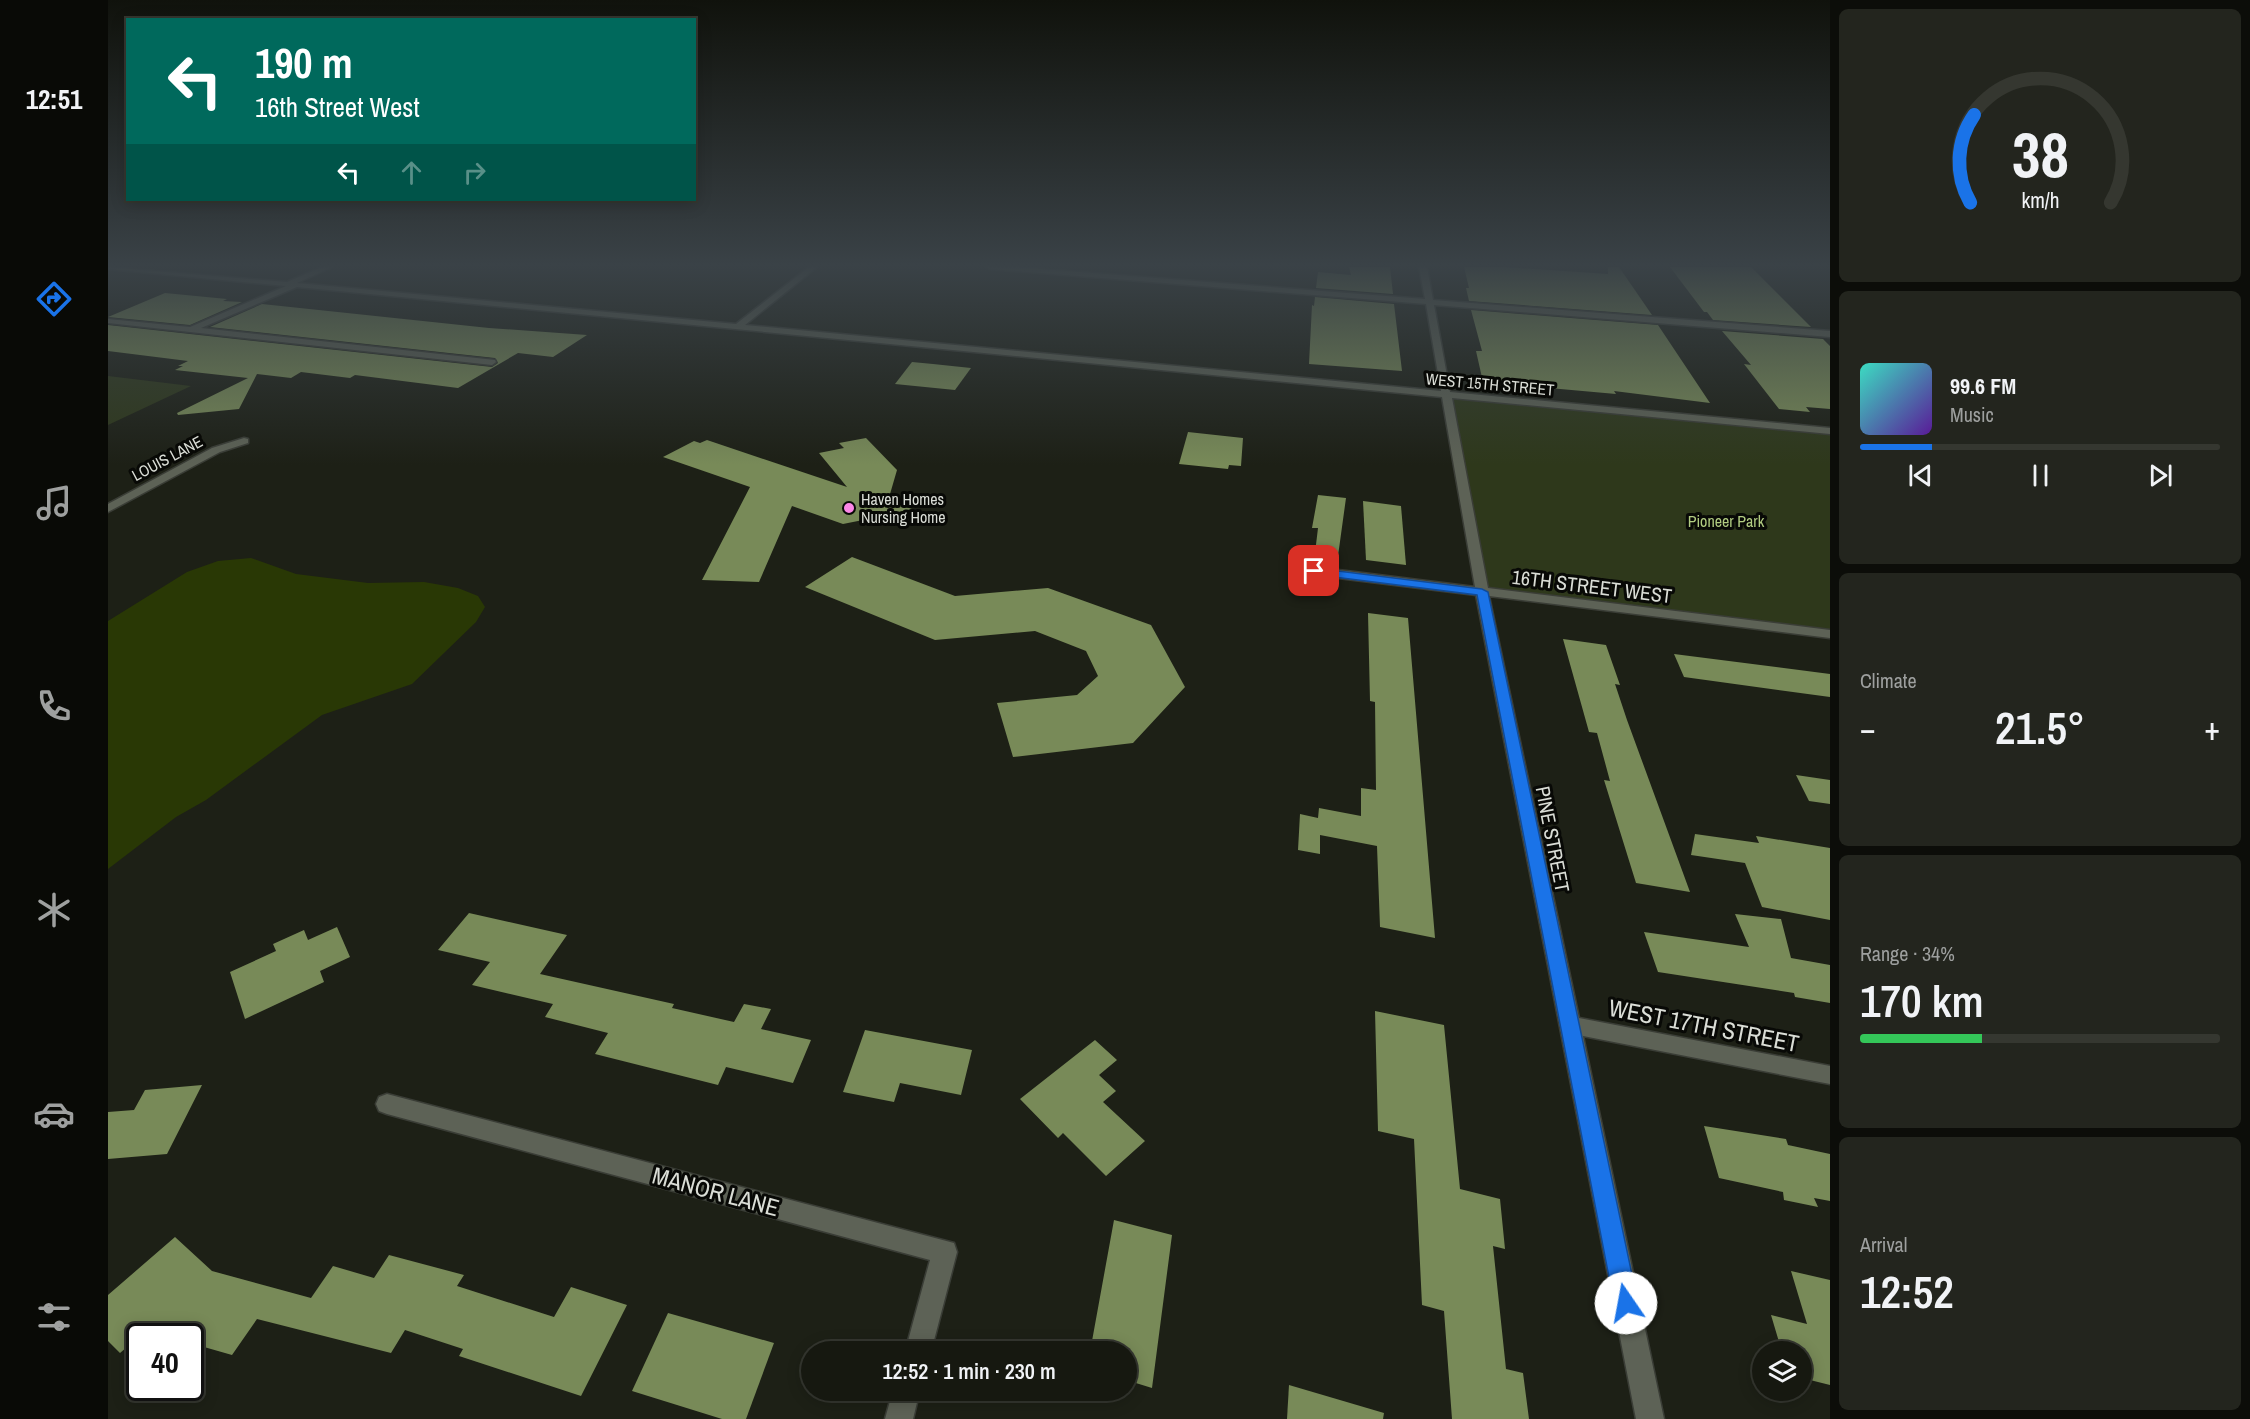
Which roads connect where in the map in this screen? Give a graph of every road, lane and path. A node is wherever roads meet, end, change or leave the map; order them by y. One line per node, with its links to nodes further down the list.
1 (221, 333): 4 (street)
2 (803, 333): 5 (street, WEST 15TH STREET)
3 (1434, 333): 5 (street, PINE STREET)
4 (492, 362)
5 (1446, 395): 6 (street, WEST 15TH STREET); 10 (street, PINE STREET)
6 (1830, 431)
7 (244, 441): 8 (street, LOUIS LANE)
8 (108, 509)
9 (1314, 571): 10 (street, 16TH STREET WEST)
10 (1482, 592): 11 (street, 16TH STREET WEST); 12 (street, PINE STREET)
11 (1830, 634)
12 (1569, 1025): 13 (street, WEST 17TH STREET); 18 (street, PINE STREET)
13 (1830, 1075)
14 (387, 1104): 15 (street, MANOR LANE)
15 (921, 1341)
16 (904, 1401): 17 (street)
17 (899, 1419)
18 (1650, 1419)

